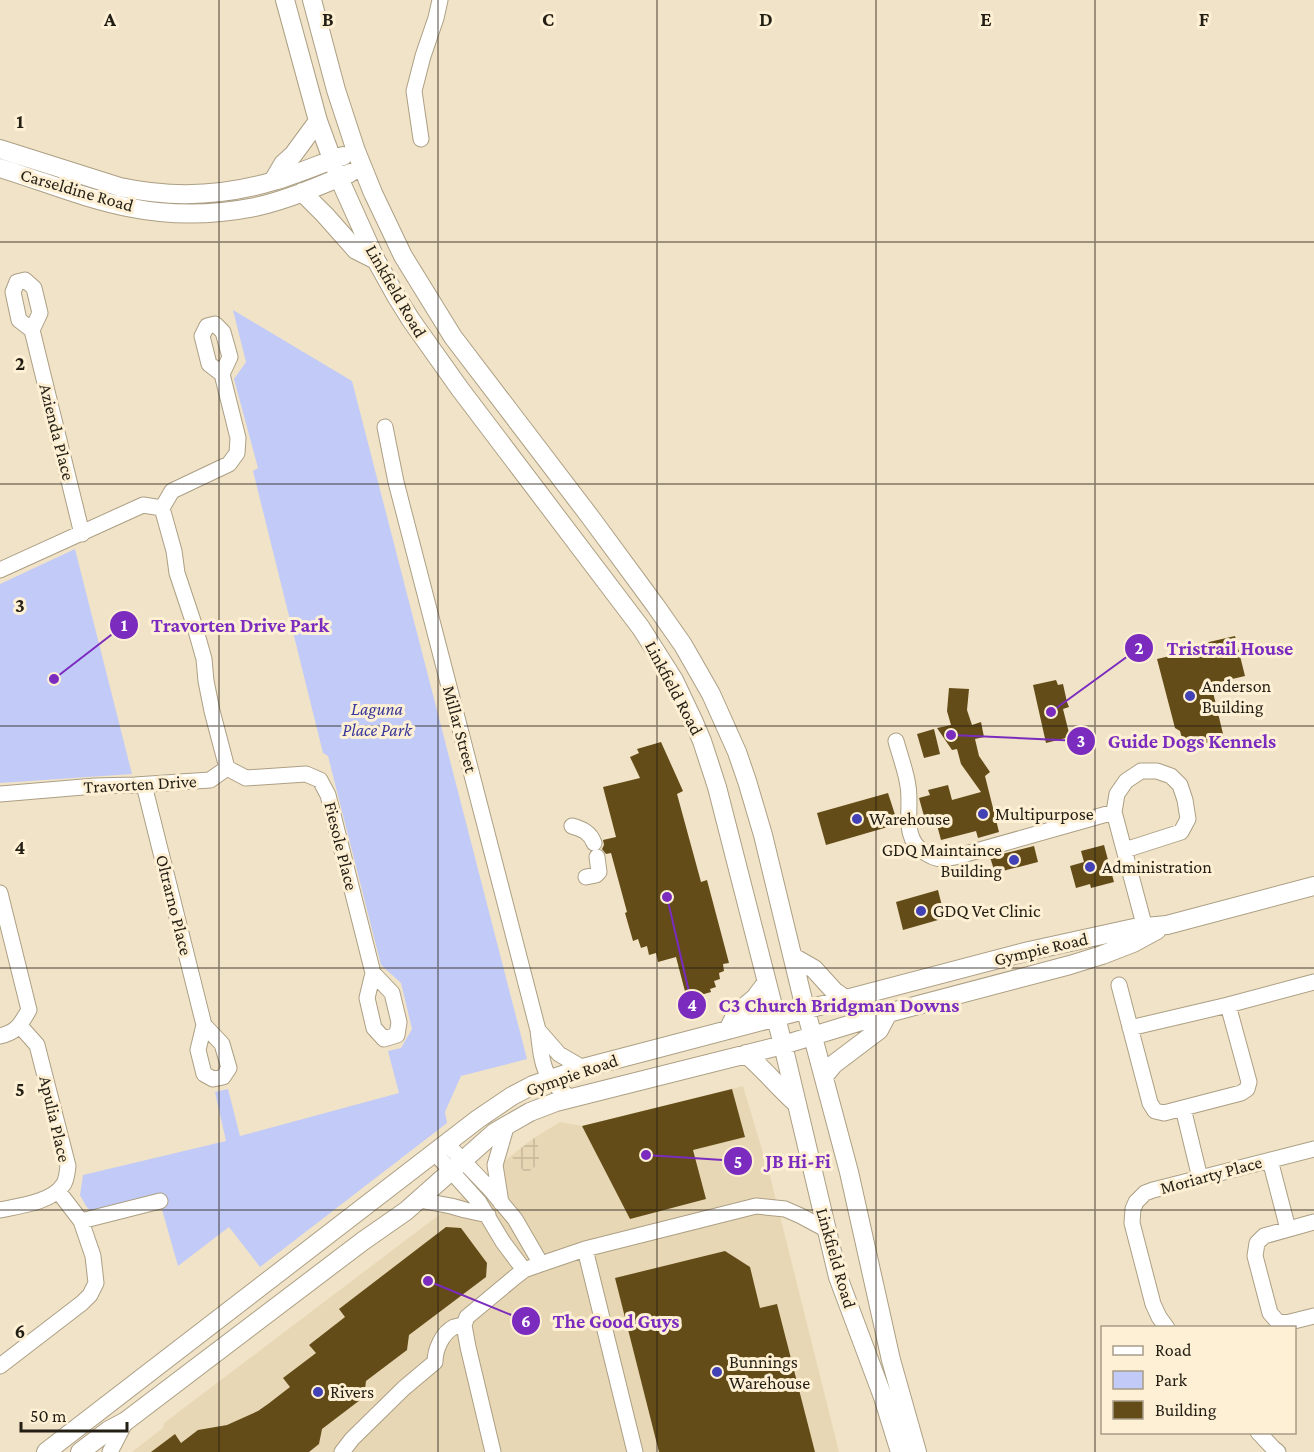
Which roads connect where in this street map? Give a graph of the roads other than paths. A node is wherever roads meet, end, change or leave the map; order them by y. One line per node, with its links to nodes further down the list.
1 (285, 0): 4 (main road, Linkfield Road)
2 (312, 0): 8 (main road, Linkfield Road)
3 (440, 0): 5 (street)
4 (318, 121): 7 (main road, Linkfield Road); 11 (main road)
5 (421, 139)
6 (0, 149): 11 (main road, Carseldine Road)
7 (332, 160): 8 (main road, Carseldine Road); 10 (main road, Linkfield Road); 11 (main road, Carseldine Road)
8 (359, 160): 10 (main road, Carseldine Road); 32 (main road, Linkfield Road)
9 (0, 168): 12 (main road, Carseldine Road)
10 (339, 178): 12 (main road, Carseldine Road); 13 (main road, Linkfield Road)
11 (273, 181)
12 (302, 192): 13 (main road)
13 (376, 260): 34 (main road, Linkfield Road)
14 (32, 330): 18 (street, Azienda Place)
15 (222, 374): 17 (street)
16 (385, 427): 45 (street, Millar Street)
17 (162, 508): 18 (street); 21 (street)
18 (82, 534): 19 (street)
19 (0, 570)
20 (896, 741): 24 (street)
21 (228, 768): 22 (street, Travorten Drive); 33 (street, Fiesole Place)
22 (144, 785): 23 (street, Travorten Drive); 42 (street, Oltrarno Place)
23 (0, 794)
24 (1114, 812): 26 (street); 26 (street)
25 (572, 826): 27 (street)
26 (1125, 850): 31 (street)
27 (586, 877)
28 (1314, 886): 30 (main road, Gympie Road)
29 (0, 892): 43 (street)
30 (1167, 925): 31 (main road, Gympie Road); 40 (main road, Gympie Road)
31 (1145, 928): 37 (main road, Gympie Road)
32 (793, 957): 37 (main road); 39 (main road, Linkfield Road)
33 (373, 973)
34 (767, 982): 41 (main road, Linkfield Road); 46 (main road)
35 (1314, 982): 38 (street)
36 (1119, 985): 44 (street)
37 (845, 999): 39 (main road, Gympie Road)
38 (1228, 1005): 44 (street); 56 (street)
39 (806, 1010): 41 (main road, Gympie Road); 47 (main road, Linkfield Road)
40 (888, 1013): 47 (main road, Gympie Road); 52 (main road)
41 (775, 1018): 46 (main road, Gympie Road); 49 (main road, Linkfield Road)
42 (204, 1024)
43 (20, 1026): 48 (street); 63 (street, Apulia Place)
44 (1130, 1028): 56 (street)
45 (538, 1030): 51 (street, Millar Street); 53 (street, Millar Street)
46 (728, 1030): 51 (main road, Gympie Road)
47 (813, 1035): 49 (main road, Gympie Road); 52 (main road, Linkfield Road)
48 (0, 1036)
49 (783, 1045): 50 (main road, Gympie Road); 55 (main road, Linkfield Road)
50 (746, 1054): 54 (main road, Gympie Road); 55 (main road)
51 (583, 1068): 53 (main road, Gympie Road)
52 (824, 1076): 88 (main road, Linkfield Road)
53 (550, 1078): 54 (street, Millar Street); 58 (main road, Gympie Road)
54 (571, 1098): 57 (main road, Gympie Road)
55 (796, 1103): 72 (main road, Linkfield Road)
56 (1183, 1108): 62 (street)
57 (507, 1124): 61 (main road, Gympie Road); 66 (street)
58 (440, 1148): 61 (street); 82 (main road, Gympie Road)
59 (1314, 1149): 60 (street, Moriarty Place)
60 (1270, 1160): 62 (street, Moriarty Place); 71 (street)
61 (457, 1166): 64 (main road, Gympie Road); 66 (street); 68 (street)
62 (1200, 1178): 78 (street, Moriarty Place)
63 (58, 1191): 67 (street); 69 (street)
64 (419, 1200): 68 (street); 80 (main road, Gympie Road)
65 (160, 1201): 69 (street)
66 (501, 1203): 74 (street)
67 (0, 1210)
68 (488, 1215): 75 (street)
69 (81, 1221): 79 (street)
70 (1314, 1222): 71 (street)
71 (1288, 1229): 76 (street)
72 (827, 1230): 73 (street); 87 (main road, Linkfield Road)
73 (585, 1249): 74 (street); 86 (street)
74 (541, 1264): 75 (street)
75 (524, 1270): 77 (street)
76 (1314, 1316)
77 (464, 1325): 84 (street); 85 (street)
78 (1166, 1326)
79 (0, 1366)
80 (126, 1421): 82 (main road, Gympie Road); 83 (street)
81 (1260, 1434): 89 (street)
82 (69, 1448)
83 (110, 1452)
84 (342, 1452)
85 (494, 1452)
86 (635, 1452)
87 (900, 1452)
88 (917, 1452)
89 (1278, 1452)

